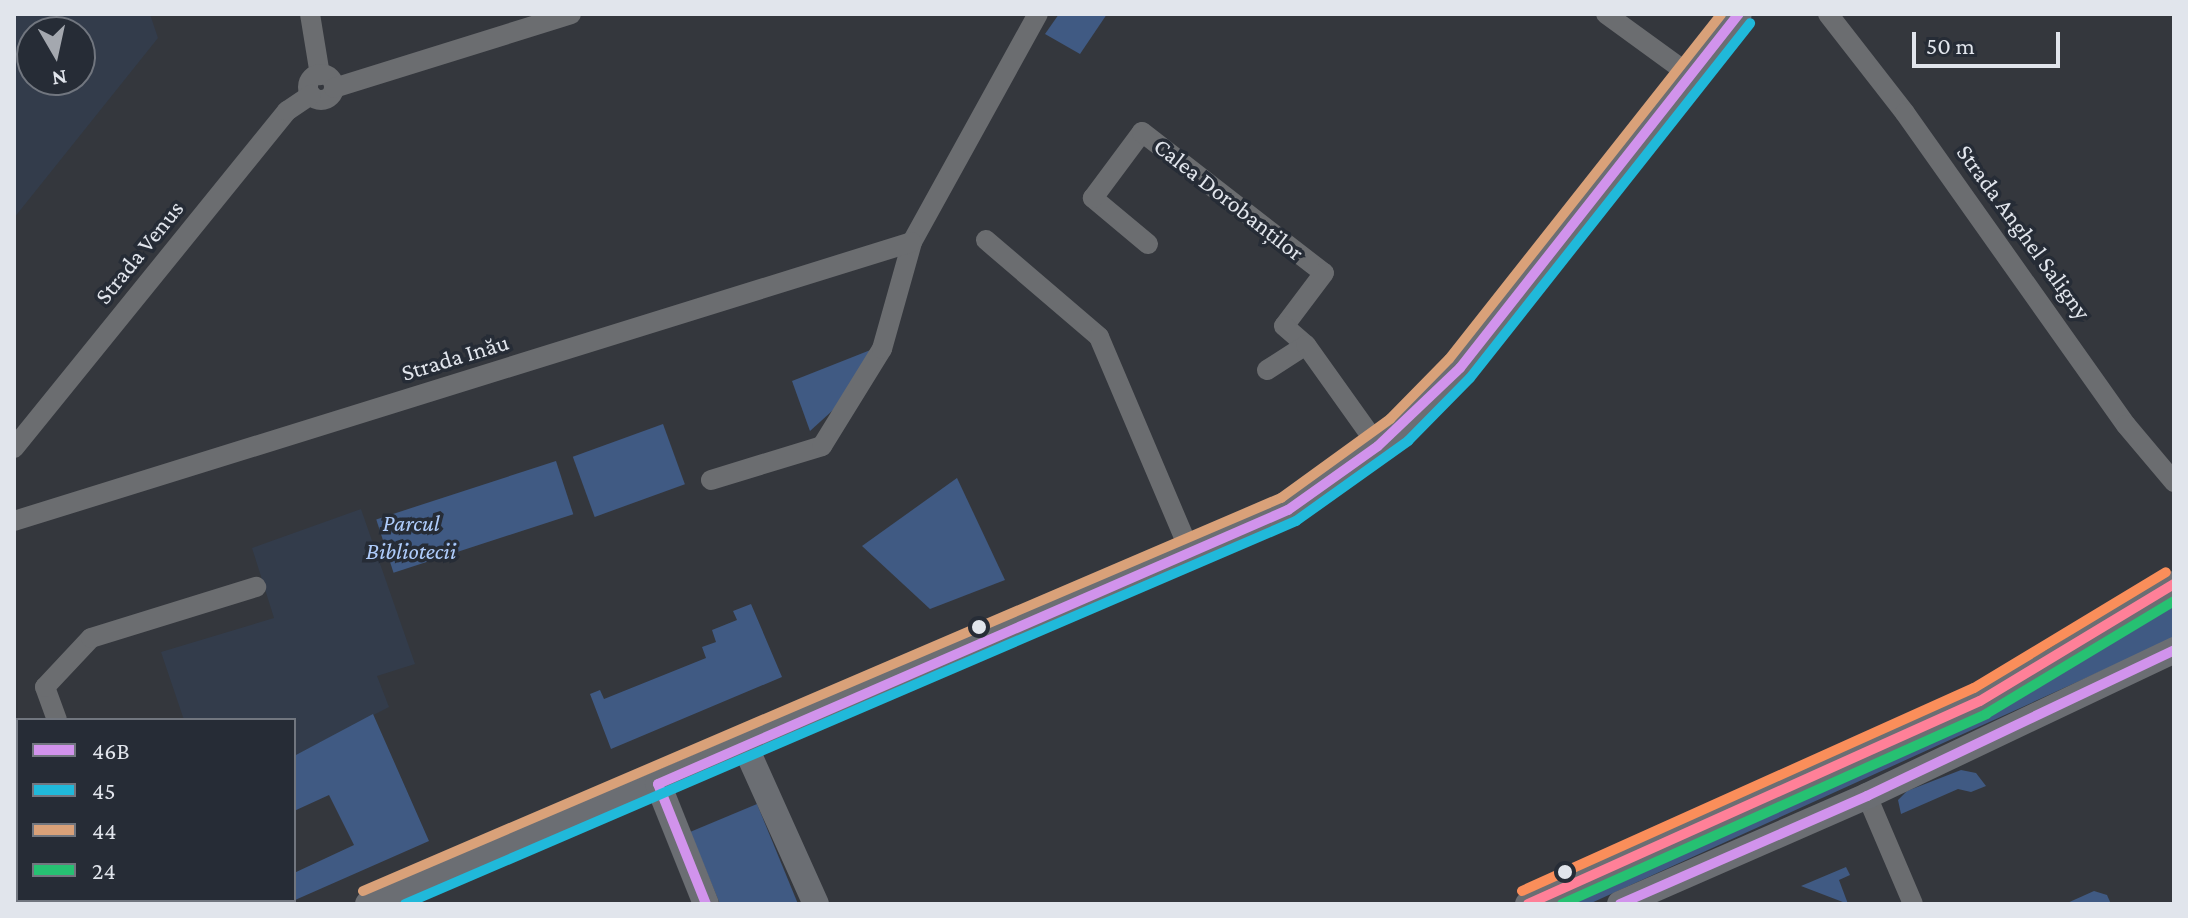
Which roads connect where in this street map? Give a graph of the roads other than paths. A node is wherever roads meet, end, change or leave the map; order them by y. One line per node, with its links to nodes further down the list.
1 (310, 14): 8 (street)
2 (571, 14): 8 (street)
3 (1038, 14): 10 (street)
4 (1606, 14): 7 (street)
5 (1739, 14): 7 (main road)
6 (1828, 14): 17 (street, Strada Anghel Saligny)
7 (1690, 75): 14 (main road)
8 (327, 81): 15 (street, Strada Venus)
9 (986, 240): 19 (street)
10 (912, 242): 16 (street); 18 (street, Strada Inău)
11 (1148, 244): 12 (street, Calea Dorobanților)
12 (1306, 345): 13 (street); 14 (street, Calea Dorobanților)
13 (1267, 370)
14 (1378, 446): 19 (main road)
15 (14, 448)
16 (711, 480)
17 (2174, 482)
18 (14, 521)
19 (1191, 554): 24 (main road)
20 (2174, 584): 30 (main road)
21 (256, 587): 23 (street)
22 (2174, 650): 26 (main road)
23 (56, 718)
24 (745, 746): 25 (main road); 29 (main road)
25 (658, 784): 27 (main road); 28 (main road)
26 (1867, 796): 31 (main road); 32 (street)
27 (368, 904)
28 (706, 904)
29 (816, 904)
30 (1528, 904)
31 (1620, 904)
32 (1913, 904)

